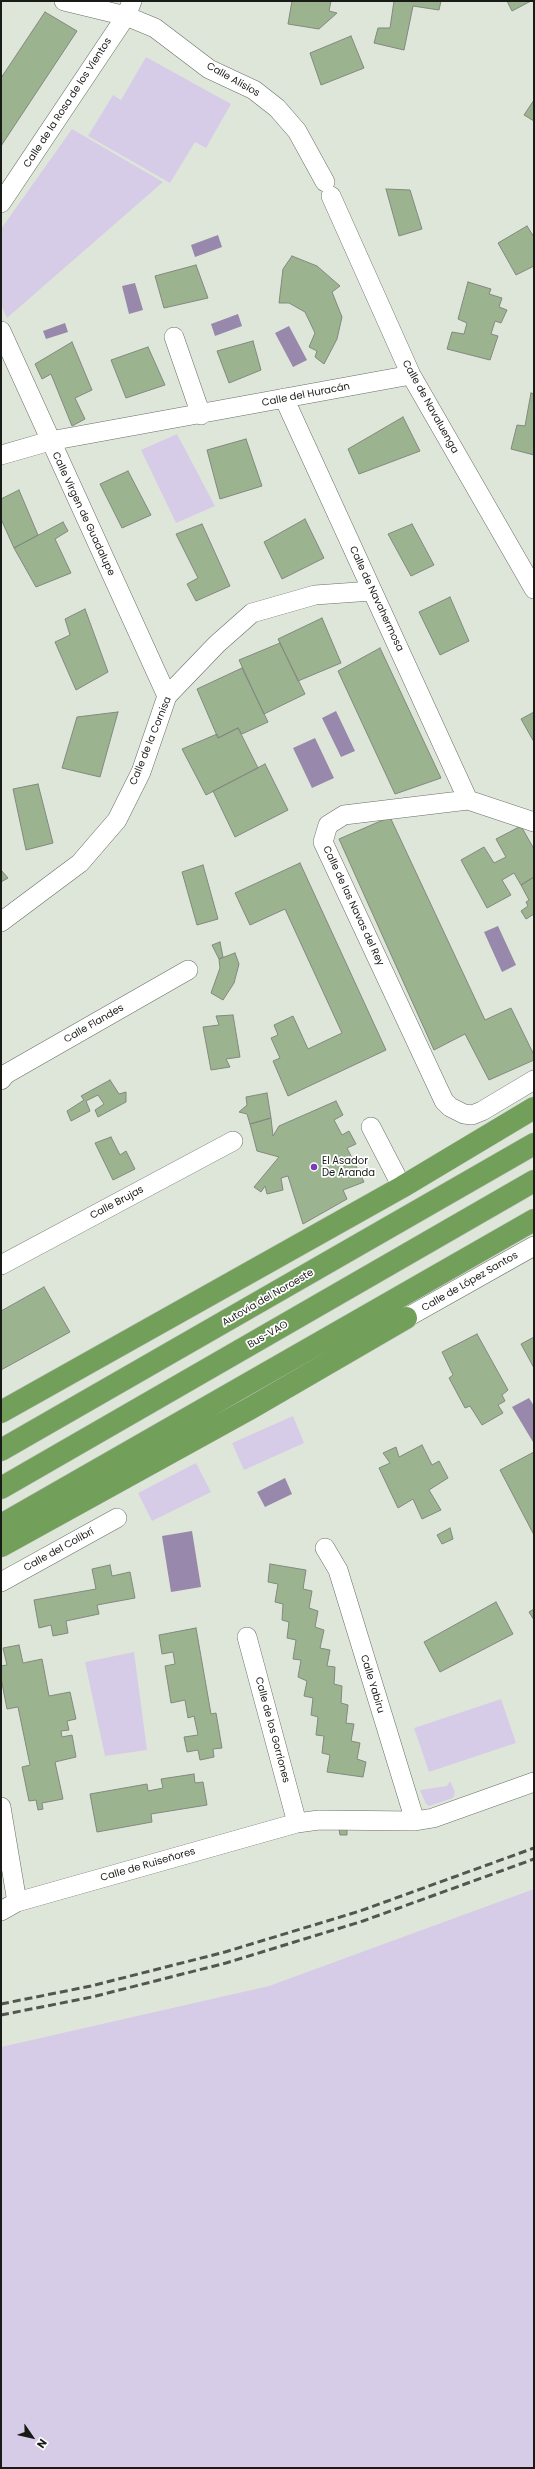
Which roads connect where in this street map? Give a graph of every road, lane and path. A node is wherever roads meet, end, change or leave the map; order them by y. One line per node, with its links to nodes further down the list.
1 (64, 1): 2 (street, Calle Alisios)
2 (129, 8): 3 (street, Calle Alisios); 4 (street, Calle de la Rosa de los Vientos)
3 (328, 189): 7 (street, Calle de Navaluenga)
4 (1, 203)
5 (1, 331): 10 (street, Calle Virgen de Guadalupe)
6 (174, 337): 9 (street)
7 (411, 375): 8 (street, Calle del Huracán); 12 (street, Calle de Navaluenga)
8 (284, 398): 9 (street, Calle del Huracán); 13 (street, Calle de Navahermosa)
9 (201, 415): 10 (street, Calle del Huracán)
10 (50, 441): 11 (street, Calle del Huracán); 14 (street, Calle Virgen de Guadalupe)
11 (1, 455)
12 (534, 589)
13 (372, 591): 14 (street, Calle de la Cornisa); 15 (street, Calle de Navahermosa)
14 (167, 696): 17 (street, Calle de la Cornisa)
15 (468, 800): 16 (street); 20 (street, Calle de las Navas del Rey)
16 (534, 822)
17 (1, 922)
18 (188, 970): 19 (street, Calle Flandes)
19 (1, 1080)
20 (534, 1080)
21 (534, 1108): 26 (highway)
22 (371, 1127): 26 (street)
23 (233, 1141): 29 (street, Calle Brujas)
24 (534, 1144): 32 (highway, Autovía del Noroeste)
25 (534, 1182): 33 (highway, Bus-VAO)
26 (402, 1187): 31 (highway)
27 (534, 1220): 35 (highway)
28 (534, 1246): 30 (street, Calle de López Santos)
29 (1, 1265)
30 (406, 1318): 36 (highway)
31 (1, 1412)
32 (1, 1450)
33 (1, 1488)
34 (118, 1518): 38 (street, Calle del Colibrí)
35 (1, 1525)
36 (1, 1546)
37 (326, 1548): 42 (street, Calle Yabiru)
38 (1, 1582)
39 (247, 1637): 43 (street, Calle de los Gorriones)
40 (534, 1782): 42 (street, Calle de Ruiseñores)
41 (1, 1807): 44 (street)
42 (415, 1821): 43 (street, Calle de Ruiseñores)
43 (297, 1823): 44 (street, Calle de Ruiseñores)
44 (9, 1906)

